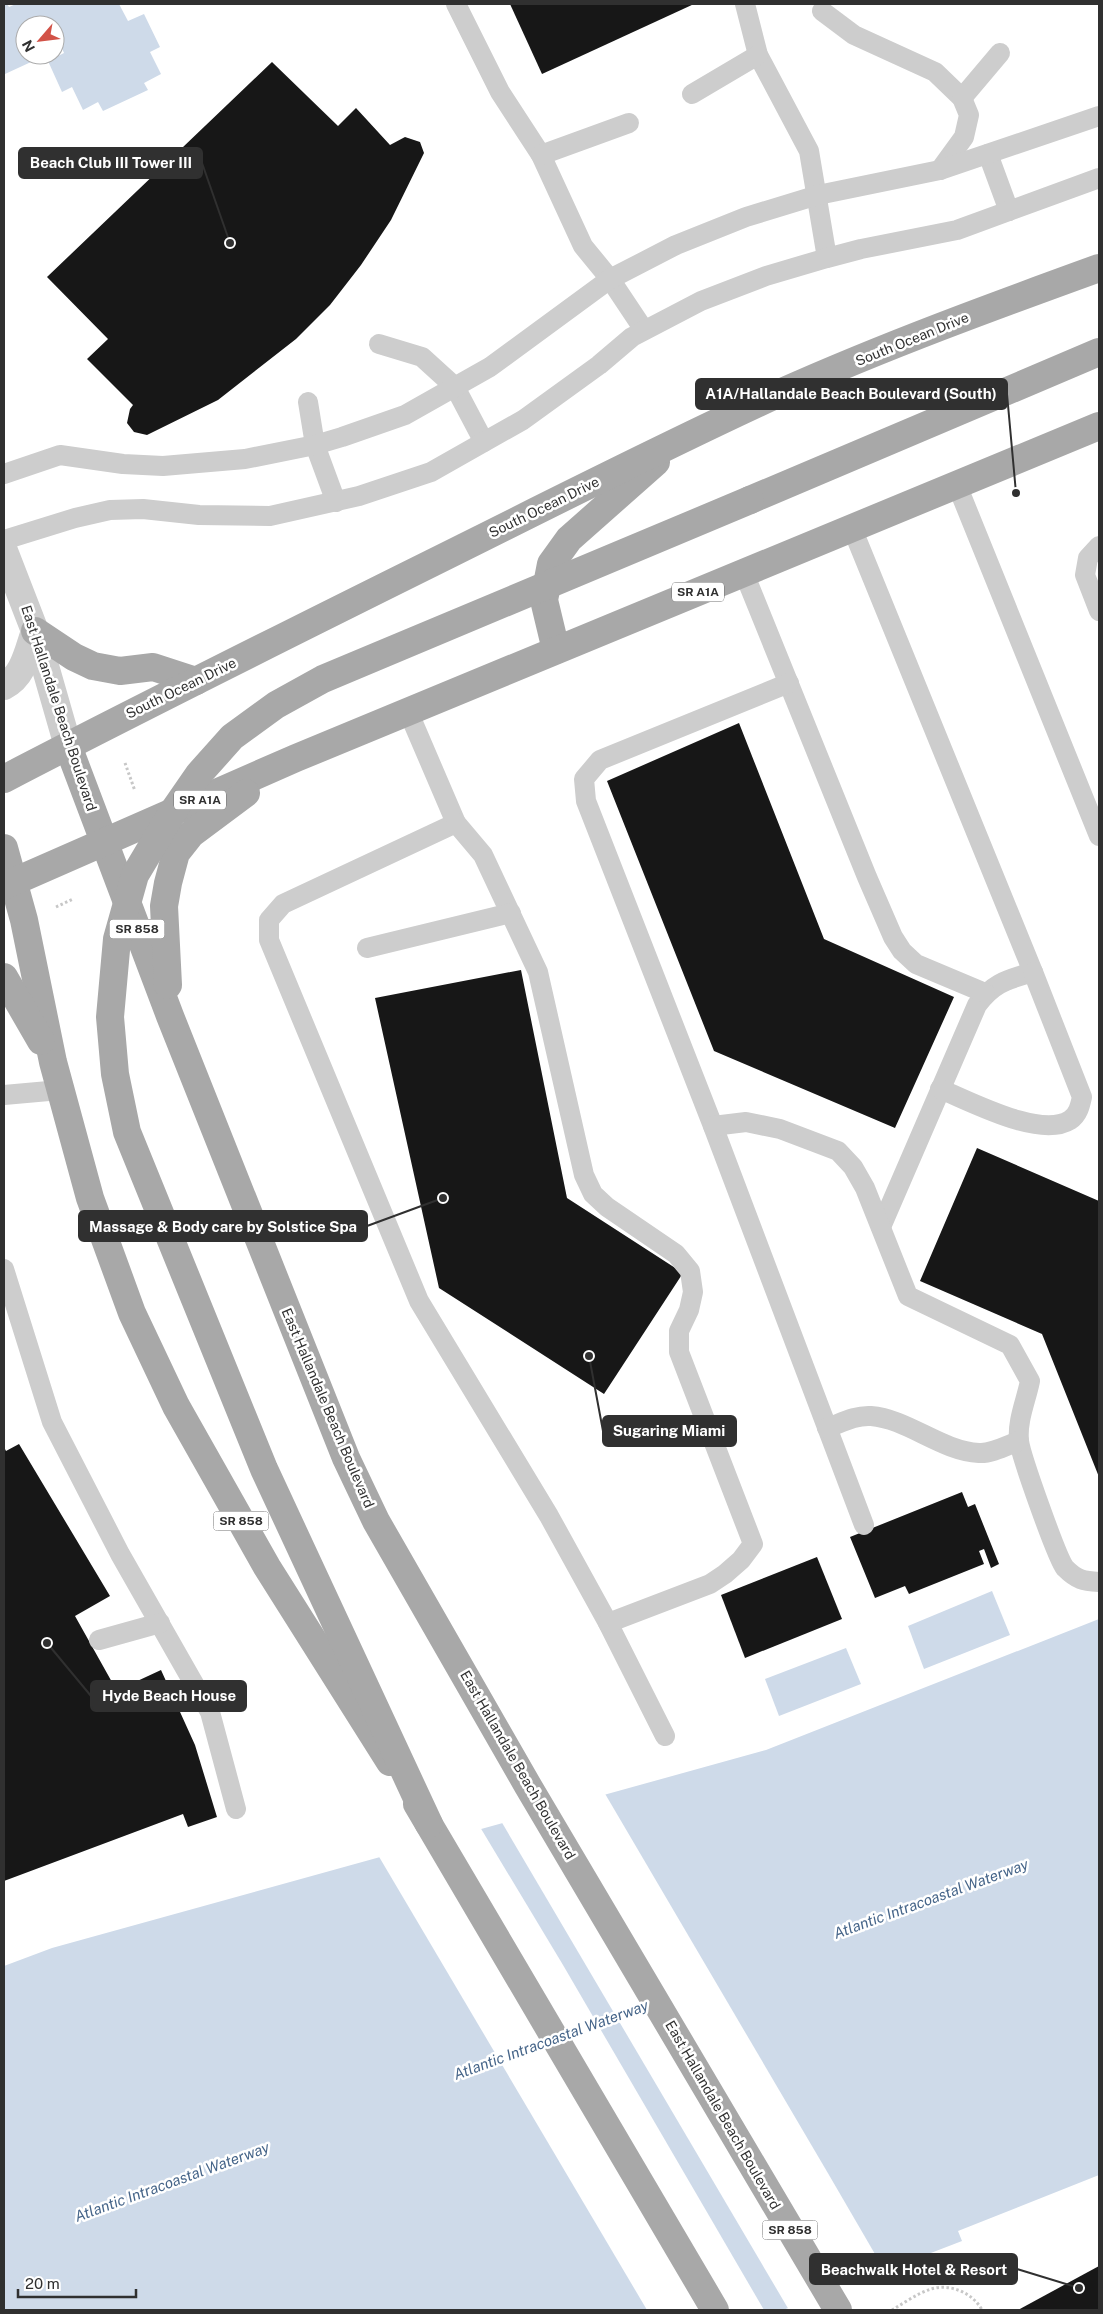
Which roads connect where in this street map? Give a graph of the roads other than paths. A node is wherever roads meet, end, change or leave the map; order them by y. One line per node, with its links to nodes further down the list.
1 (456, 4): 11 (lane)
2 (745, 4): 5 (lane)
3 (822, 11): 7 (lane)
4 (1000, 53): 7 (lane)
5 (758, 55): 6 (lane); 14 (lane)
6 (692, 94)
7 (962, 98): 12 (lane)
8 (1099, 116): 10 (lane)
9 (629, 123): 11 (lane)
10 (988, 154): 12 (lane); 15 (lane)
11 (541, 155): 18 (lane)
12 (940, 170): 14 (lane)
13 (1099, 178): 15 (lane)
14 (818, 195): 16 (lane); 18 (lane)
15 (1008, 211): 16 (lane)
16 (827, 258): 19 (lane)
17 (1099, 268): 25 (main road, South Ocean Drive)
18 (610, 279): 19 (lane); 22 (lane)
19 (644, 330): 26 (lane)
20 (379, 344): 22 (lane)
21 (1099, 352): 73 (main road, bridge)
22 (455, 387): 26 (lane); 27 (lane)
23 (308, 402): 27 (lane)
24 (1099, 426): 29 (main road, SR A1A)
25 (681, 440): 38 (main road); 39 (main road, South Ocean Drive)
26 (484, 442): 30 (lane)
27 (315, 446): 28 (lane); 30 (lane)
28 (4, 474)
29 (957, 485): 31 (main road, SR A1A); 47 (lane)
30 (336, 502): 32 (lane)
31 (852, 528): 35 (main road, SR A1A); 53 (lane)
32 (4, 540)
33 (1099, 546): 36 (lane)
34 (4, 551): 37 (street, East Hallandale Beach Boulevard)
35 (744, 573): 38 (main road, SR A1A); 40 (lane)
36 (1099, 611)
37 (34, 631): 39 (main road); 41 (street); 43 (street, East Hallandale Beach Boulevard)
38 (556, 650): 42 (main road, SR A1A)
39 (196, 680): 43 (main road, South Ocean Drive)
40 (789, 683): 55 (lane); 61 (lane)
41 (4, 686)
42 (408, 711): 44 (main road, SR A1A); 46 (lane)
43 (68, 746): 45 (main road, South Ocean Drive); 48 (main road, East Hallandale Beach Boulevard / SR 858)
44 (296, 758): 48 (main road, SR A1A); 56 (main road)
45 (4, 779)
46 (456, 823): 51 (lane); 69 (lane)
47 (1099, 836)
48 (104, 842): 50 (main road, SR A1A); 56 (main road, East Hallandale Beach Boulevard / SR 858)
49 (4, 848): 50 (main road, SR 858)
50 (9, 884): 57 (main road, SR 858)
51 (511, 913): 52 (lane); 69 (lane)
52 (367, 948)
53 (1033, 972): 55 (lane); 58 (lane)
54 (4, 977): 57 (main road)
55 (985, 993): 58 (lane)
56 (170, 1016): 75 (main road, East Hallandale Beach Boulevard / SR 858)
57 (53, 1062): 59 (main road, SR 858)
58 (940, 1089): 62 (lane)
59 (60, 1090): 60 (lane); 73 (main road, SR 858, bridge)
60 (4, 1095)
61 (713, 1126): 62 (lane); 64 (lane)
62 (881, 1227): 65 (lane)
63 (4, 1269): 68 (lane)
64 (827, 1428): 65 (lane); 66 (lane)
65 (1019, 1441): 67 (lane)
66 (864, 1525)
67 (1099, 1582)
68 (160, 1623): 70 (lane); 72 (lane)
69 (608, 1623): 71 (lane)
70 (99, 1640)
71 (666, 1736)
72 (236, 1809)
73 (429, 1824): 74 (main road, SR 858)
74 (715, 2310)
75 (838, 2310)

